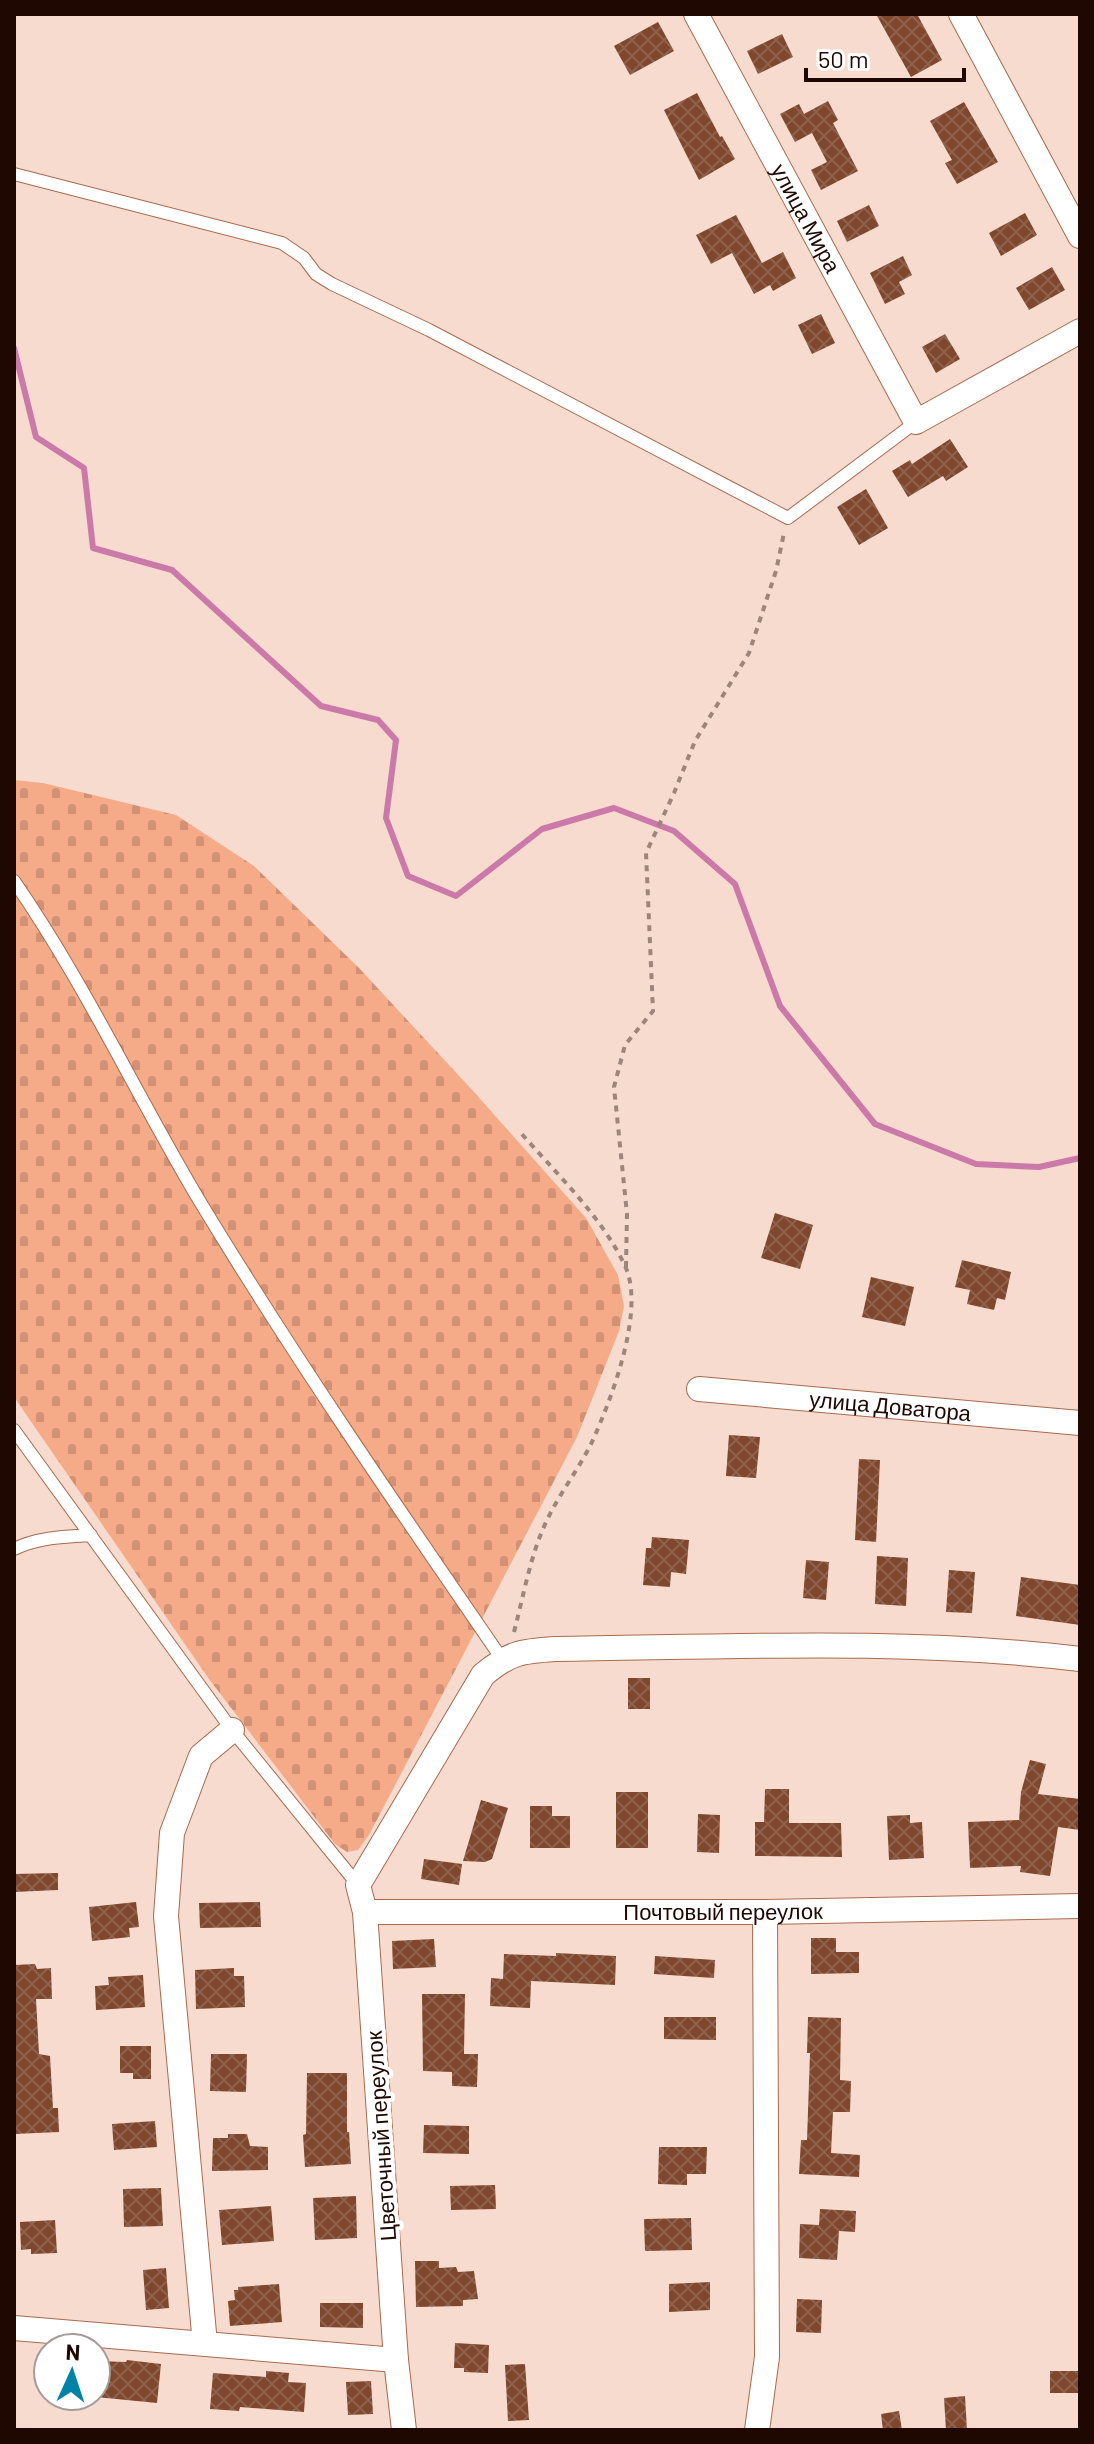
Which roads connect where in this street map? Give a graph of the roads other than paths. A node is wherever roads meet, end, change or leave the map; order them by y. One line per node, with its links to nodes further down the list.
1 (696, 14): 6 (street, улица Мира)
2 (961, 14): 4 (street)
3 (14, 174): 6 (lane)
4 (1080, 236)
5 (1080, 331): 6 (street)
6 (916, 422)
7 (14, 881): 13 (lane)
8 (699, 1389): 9 (street, улица Доватора)
9 (1080, 1423)
10 (14, 1430): 11 (lane)
11 (91, 1535): 12 (lane); 15 (lane)
12 (14, 1549)
13 (502, 1659): 14 (street); 16 (street)
14 (1080, 1659)
15 (232, 1730): 16 (lane); 21 (street)
16 (358, 1885): 18 (street, Цветочный переулок)
17 (1080, 1906): 19 (street, Почтовый переулок)
18 (365, 1912): 19 (street, Почтовый переулок); 22 (street, Цветочный переулок)
19 (765, 1912): 24 (street)
20 (14, 2328): 21 (street)
21 (205, 2344): 22 (street)
22 (396, 2360): 23 (street, Цветочный переулок)
23 (404, 2430)
24 (757, 2430)

